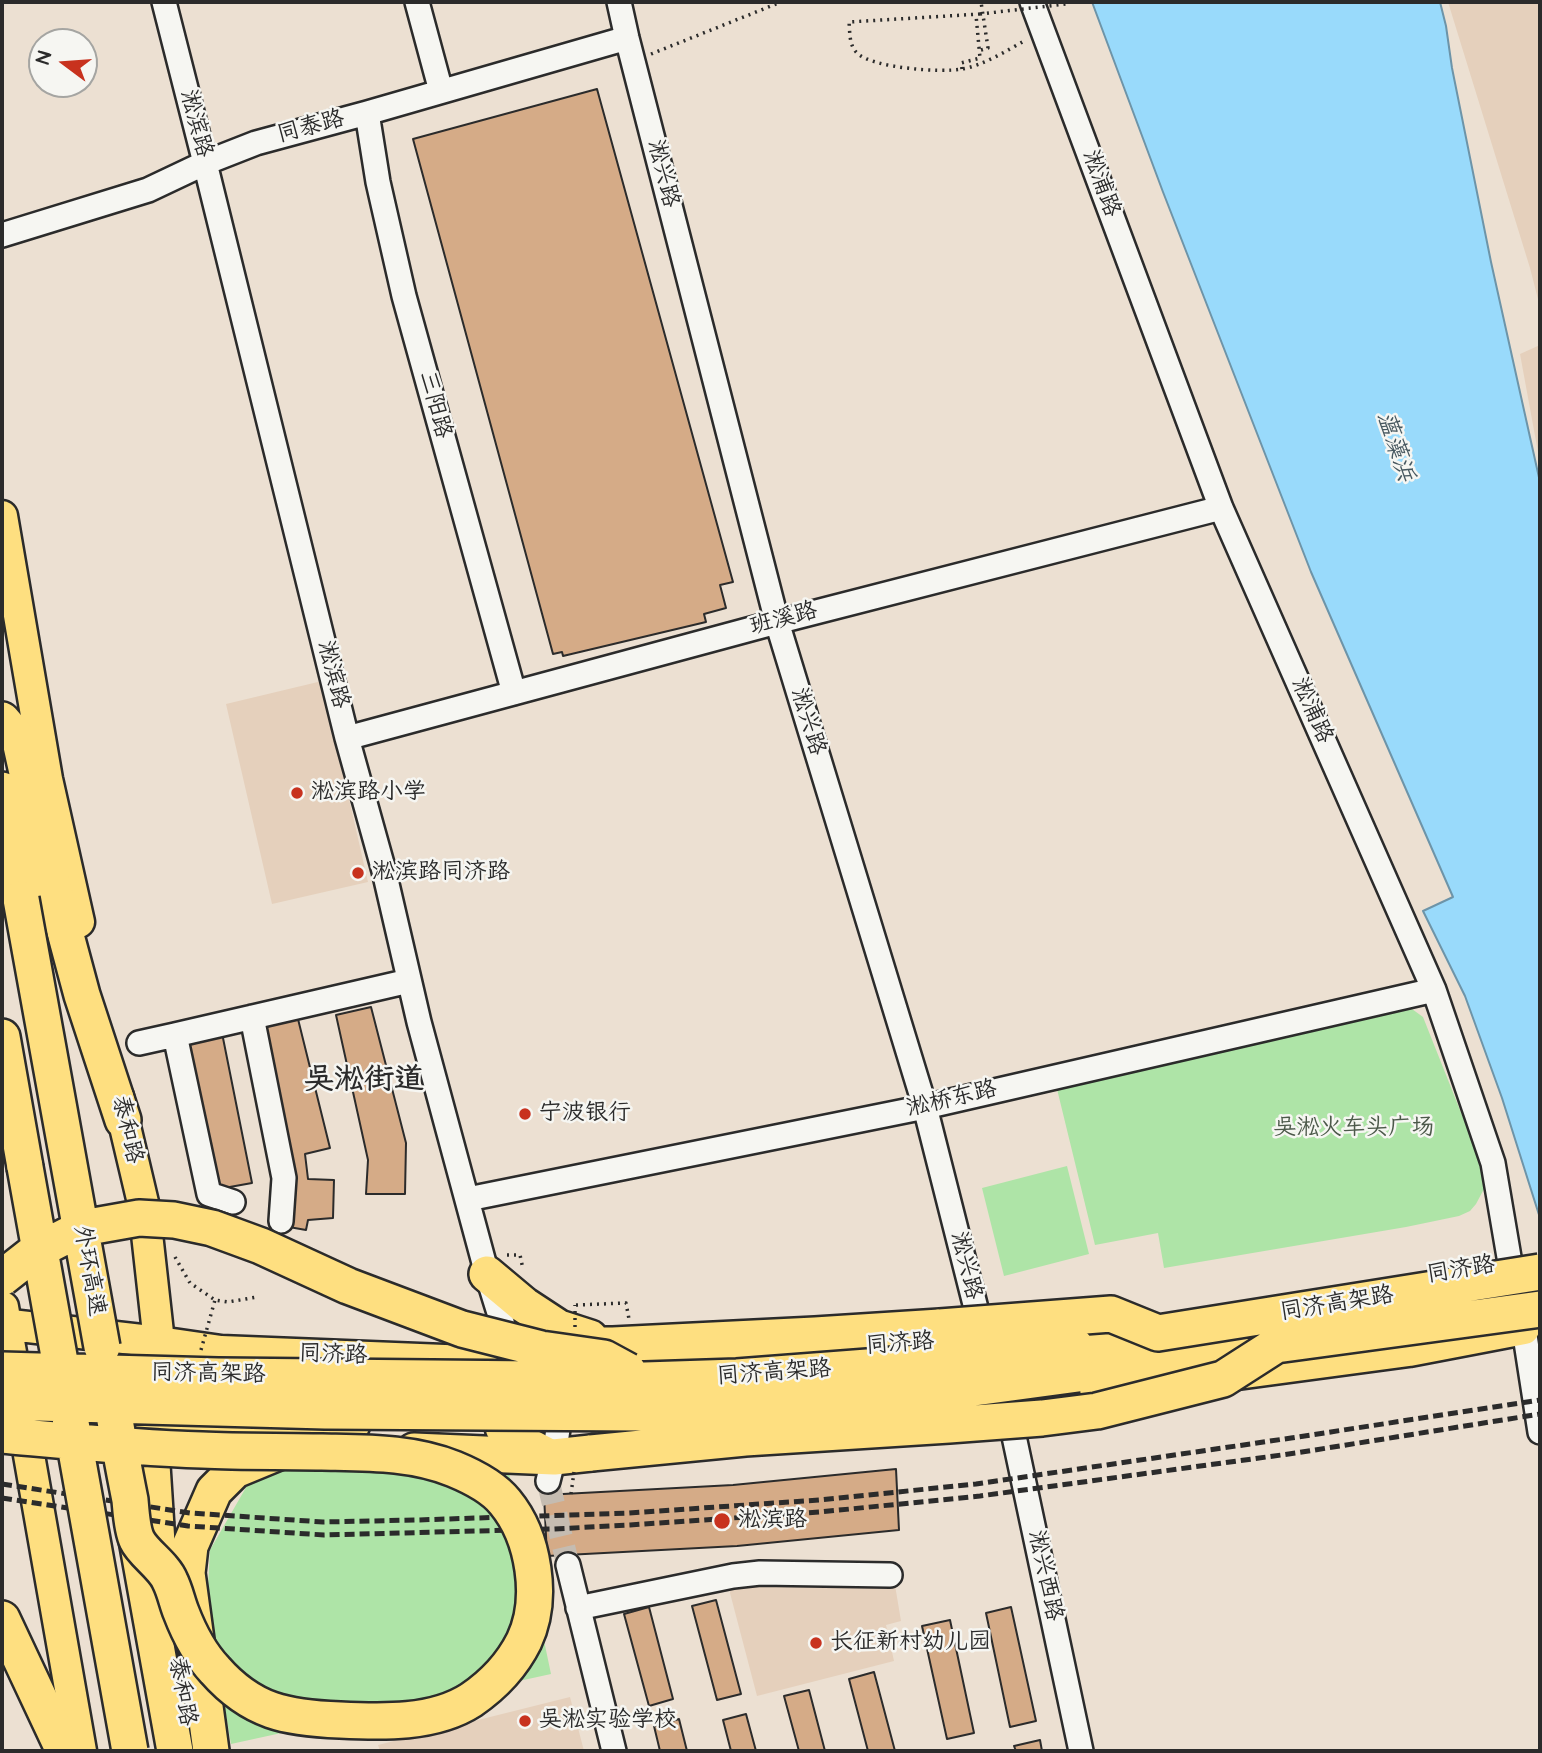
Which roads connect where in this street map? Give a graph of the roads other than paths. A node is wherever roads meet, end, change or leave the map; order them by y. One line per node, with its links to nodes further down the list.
1 (164, 2): 8 (street, 淞滨路)
2 (417, 2): 6 (street)
3 (619, 2): 5 (street, 淞兴路)
4 (1032, 2): 10 (street, 淞浦路)
5 (627, 38): 6 (street, 同泰路); 12 (street, 淞兴路)
6 (441, 91): 7 (street, 同泰路)
7 (367, 113): 8 (street, 同泰路); 13 (street, 三阳路)
8 (205, 163): 9 (street, 同泰路); 15 (street, 淞滨路)
9 (2, 235)
10 (1221, 508): 12 (street, 班溪路); 18 (street, 淞浦路)
11 (2, 516): 25 (main road, 泰和路)
12 (777, 622): 13 (street, 班溪路); 24 (street, 淞兴路)
13 (514, 693): 15 (street, 班溪路)
14 (2, 720): 25 (highway)
15 (347, 738): 17 (street, 淞滨路)
16 (2, 790): 48 (highway, 外环高速, bridge)
17 (410, 981): 19 (street); 27 (street, 淞滨路)
18 (1434, 990): 24 (street, 淞桥东路); 31 (street, 淞浦路)
19 (252, 1017): 20 (street); 29 (street)
20 (175, 1035): 22 (street); 28 (street)
21 (2, 1037): 23 (highway, 外环高速)
22 (139, 1043)
23 (11, 1086): 26 (highway); 56 (highway, 外环高速, bridge)
24 (925, 1107): 27 (street, 淞桥东路); 37 (street, 淞兴路)
25 (123, 1120): 38 (main road, 泰和路)
26 (2, 1123)
27 (468, 1199): 30 (street, 淞滨路)
28 (233, 1202)
29 (281, 1221)
30 (485, 1264): 36 (highway); 40 (street, 淞滨路)
31 (1525, 1268): 34 (street, 淞浦路); 35 (highway, 同济高架路, bridge); 37 (main road, 同济路)
32 (2, 1278): 42 (highway, bridge)
33 (3, 1317): 38 (main road, 同济路); 45 (main road)
34 (1532, 1319): 39 (highway, 同济高架路, bridge); 43 (main road); 46 (street, 淞浦路)
35 (1158, 1333): 36 (highway, bridge); 42 (highway, 同济高架路, bridge)
36 (622, 1336): 40 (highway)
37 (984, 1339): 40 (main road, 同济路); 43 (street, 淞兴路)
38 (159, 1342): 40 (main road, 同济路); 44 (main road, 泰和路)
39 (1276, 1346): 45 (highway, 同济高架路, bridge); 47 (highway, bridge)
40 (497, 1353)
41 (2, 1370): 42 (highway, 同济高架路, bridge)
42 (645, 1380)
43 (1006, 1400): 47 (main road); 61 (street, 淞兴西路)
44 (152, 1426): 45 (main road); 47 (main road); 53 (main road, 泰和路)
45 (10, 1431): 48 (highway, bridge); 55 (main road)
46 (1540, 1432)
47 (554, 1456): 59 (highway)
48 (137, 1540): 57 (highway, 外环高速)
49 (568, 1565): 51 (street)
50 (890, 1576): 51 (street)
51 (578, 1608): 60 (street)
52 (2, 1619): 54 (highway)
53 (173, 1652): 58 (main road, 泰和路); 59 (highway)
54 (64, 1751)
55 (81, 1751)
56 (130, 1751)
57 (175, 1751)
58 (192, 1751)
59 (210, 1751)
60 (614, 1751)
61 (1081, 1751)

